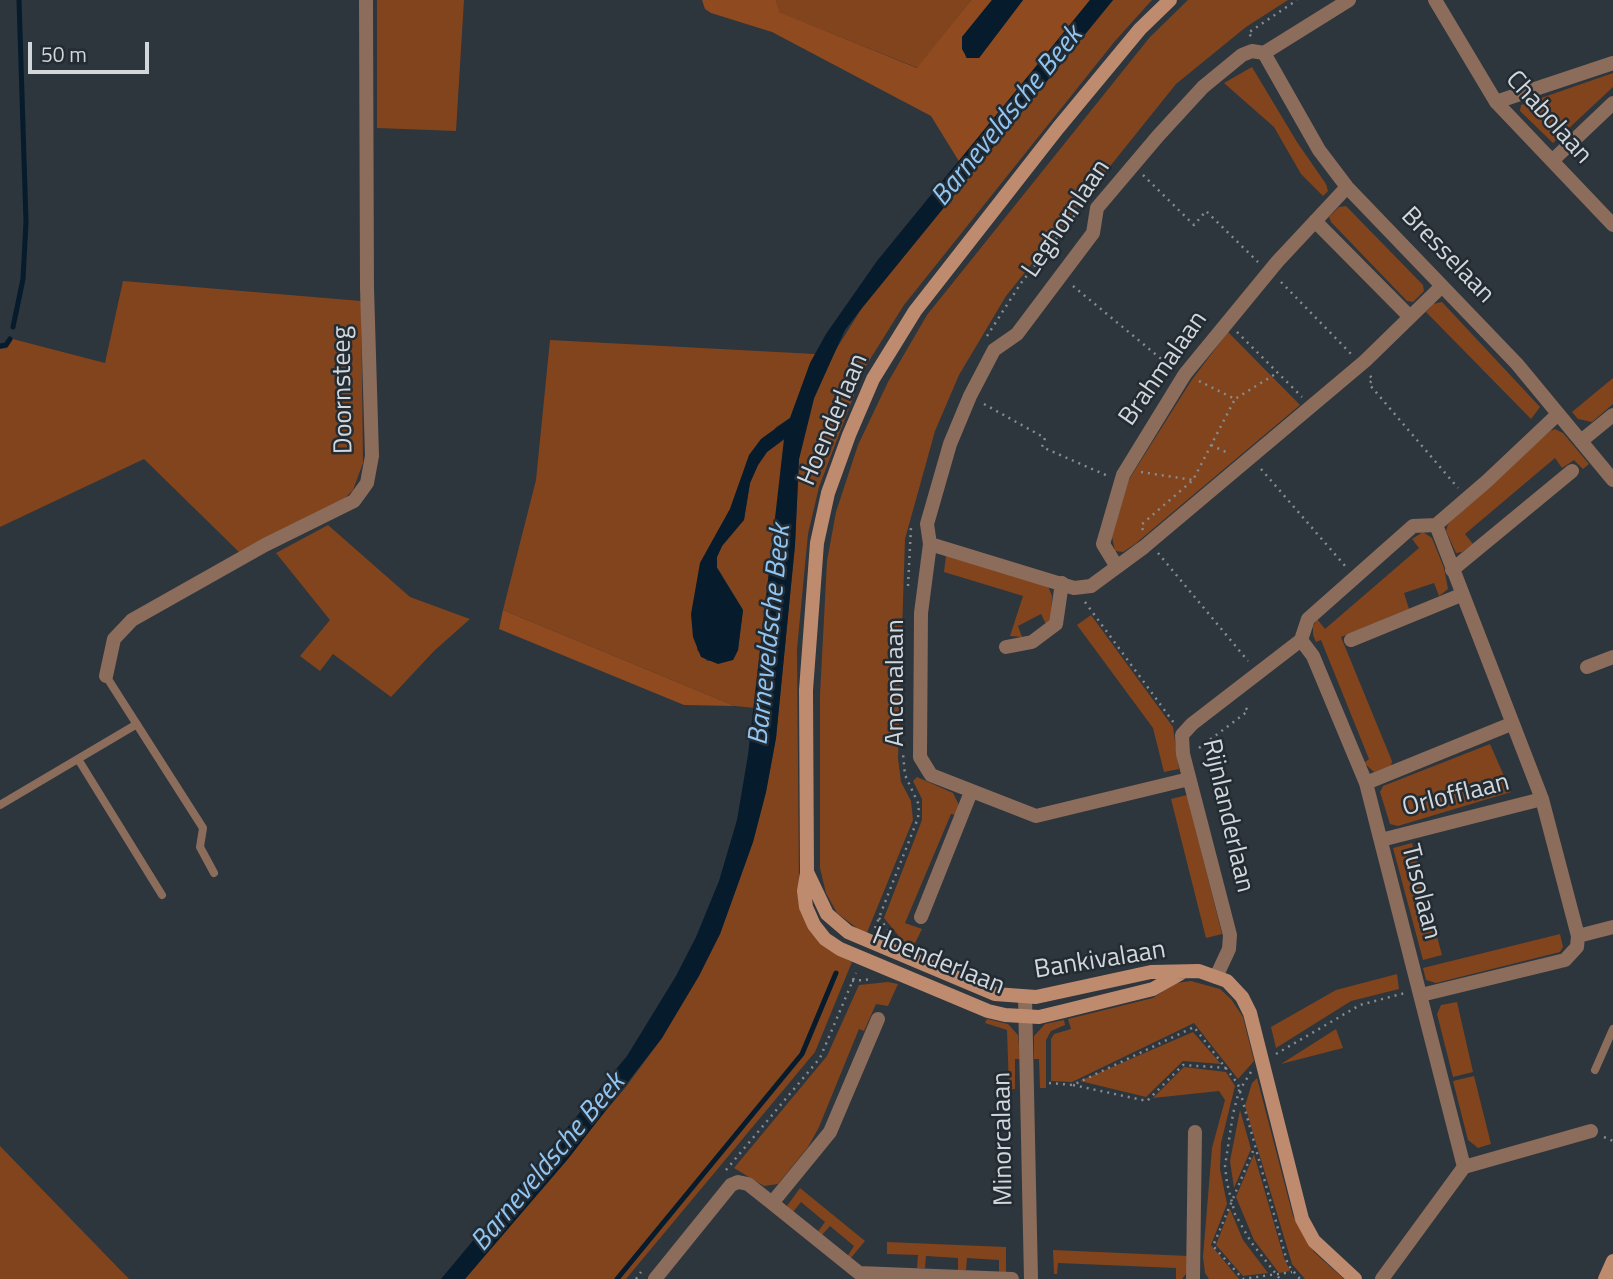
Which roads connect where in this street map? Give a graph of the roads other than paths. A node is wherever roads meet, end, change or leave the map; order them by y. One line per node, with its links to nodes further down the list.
1 (366, 0): 31 (street, Doornsteeg)
2 (1170, 0): 42 (street, Hoenderlaan)
3 (1349, 0): 5 (street, Leghornlaan)
4 (1435, 0): 7 (street, Chabolaan)
5 (1264, 53): 10 (street, Bresselaan); 21 (street, Leghornlaan)
6 (1613, 63): 7 (street)
7 (1496, 102): 9 (street, Chabolaan)
8 (1613, 103): 9 (street)
9 (1553, 160): 12 (street, Chabolaan)
10 (1347, 187): 11 (street, Brahmalaan); 13 (street, Bresselaan)
11 (1314, 221): 14 (street); 22 (street, Brahmalaan)
12 (1613, 225)
13 (1441, 286): 14 (street); 15 (street, Bresselaan)
14 (1410, 317): 22 (street)
15 (1558, 414): 17 (street, Bresselaan); 20 (street, Rijnlanderlaan)
16 (1613, 415): 17 (street)
17 (1581, 442): 19 (street, Bresselaan)
18 (1572, 471): 23 (street)
19 (1613, 480)
20 (1436, 525): 23 (street, Orlofflaan); 26 (street, Rijnlanderlaan)
21 (930, 544): 24 (street); 37 (street, Anconalaan)
22 (1117, 567): 24 (street)
23 (1452, 570): 25 (street, Orlofflaan)
24 (1068, 586): 28 (street)
25 (1461, 595): 27 (street); 33 (street, Orlofflaan)
26 (1301, 640): 35 (street, Rijnlanderlaan); 36 (street, Tusolaan)
27 (1350, 640)
28 (1006, 647)
29 (1613, 656): 30 (street)
30 (1587, 667)
31 (107, 676): 32 (lane)
32 (137, 724): 34 (lane); 41 (lane)
33 (1511, 724): 36 (street, Orlofflaan); 38 (street, Orlofflaan)
34 (78, 759): 39 (lane); 43 (lane)
35 (1189, 779): 37 (street, Anconalaan); 48 (street, Rijnlanderlaan)
36 (1366, 783): 40 (street, Tusolaan)
37 (971, 792): 44 (street)
38 (1542, 799): 40 (street, Orlofflaan); 46 (street, Orlofflaan)
39 (0, 805)
40 (1381, 840): 49 (street, Tusolaan)
41 (214, 873)
42 (807, 873): 50 (street, Hoenderlaan); 51 (street, Hoenderlaan)
43 (162, 895)
44 (921, 917)
45 (1613, 927): 46 (street)
46 (1578, 936): 49 (street)
47 (1183, 972): 48 (street, Bankivalaan); 50 (street, Bankivalaan); 51 (street, Bankivalaan)
48 (1216, 977): 65 (street)
49 (1421, 995): 57 (street, Tusolaan)
50 (1025, 997): 51 (street, Minorcalaan)
51 (1025, 1017): 63 (street, Minorcalaan)
52 (878, 1019): 58 (street)
53 (1613, 1029): 54 (lane)
54 (1595, 1070)
55 (1591, 1131): 57 (street)
56 (1195, 1132): 64 (street)
57 (1464, 1167): 66 (street)
58 (772, 1203): 60 (street); 61 (street)
59 (1613, 1261): 67 (street)
60 (650, 1274)
61 (859, 1276): 62 (street)
62 (1012, 1279)
63 (1031, 1279)
64 (1193, 1279)
65 (1355, 1279)
66 (1382, 1279)
67 (1605, 1279)

